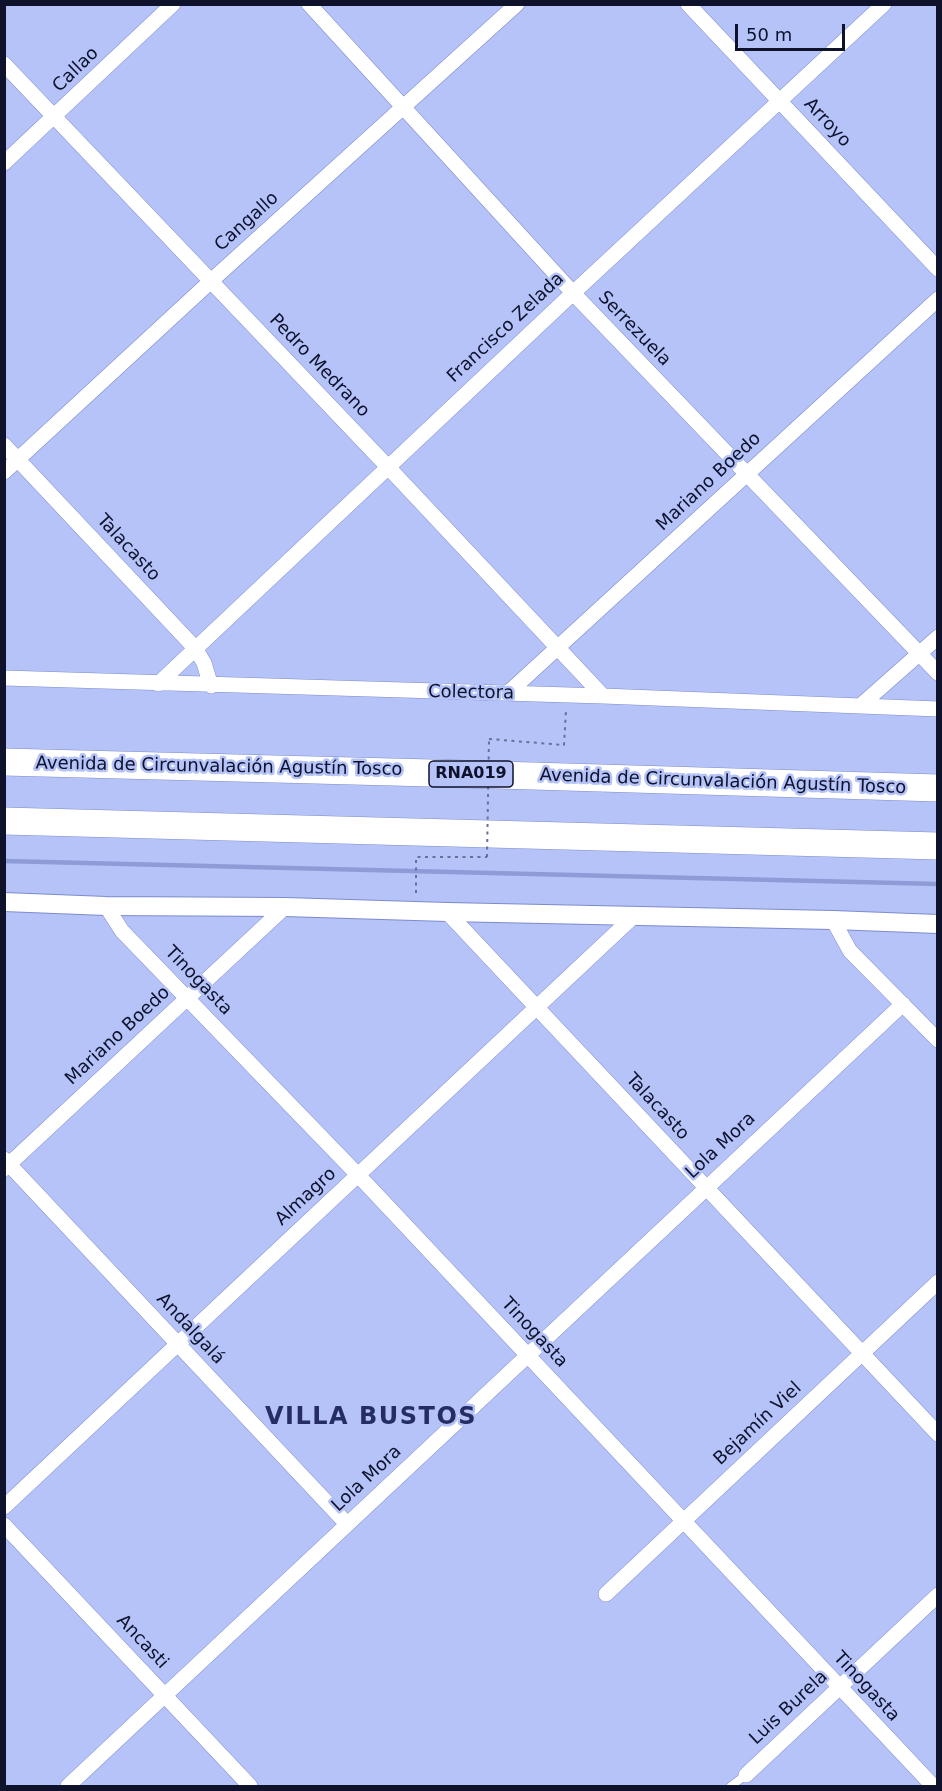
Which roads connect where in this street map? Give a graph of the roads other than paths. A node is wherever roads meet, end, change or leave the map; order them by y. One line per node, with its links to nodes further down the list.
1 (173, 4): 9 (street, Callao)
2 (309, 4): 8 (street, Serrezuela)
3 (517, 4): 8 (street, Cangallo)
4 (688, 4): 7 (street, Arroyo)
5 (884, 4): 7 (street, Francisco Zelada)
6 (4, 64): 9 (street, Pedro Medrano)
7 (780, 102): 11 (street, Arroyo); 13 (street, Francisco Zelada)
8 (402, 107): 12 (street, Cangallo); 13 (street, Serrezuela)
9 (54, 117): 10 (street, Callao); 12 (street, Pedro Medrano)
10 (4, 163)
11 (938, 269)
12 (211, 281): 16 (street, Cangallo); 17 (street, Pedro Medrano)
13 (573, 293): 17 (street, Francisco Zelada); 19 (street, Serrezuela)
14 (938, 299): 19 (street, Mariano Boedo)
15 (4, 445): 16 (street, Talacasto)
16 (18, 459): 18 (street, Cangallo); 21 (street, Talacasto)
17 (388, 466): 21 (street, Francisco Zelada); 22 (street, Pedro Medrano)
18 (4, 472)
19 (746, 474): 22 (street, Mariano Boedo); 23 (street, Serrezuela)
20 (938, 637): 23 (street)
21 (195, 648): 26 (street, Francisco Zelada); 27 (street, Talacasto)
22 (558, 648): 28 (street, Mariano Boedo); 29 (street, Pedro Medrano)
23 (918, 654): 24 (street, Serrezuela); 30 (street)
24 (938, 673)
25 (4, 678): 26 (street, Colectora)
26 (158, 684): 27 (street, Colectora)
27 (211, 686): 28 (street, Colectora)
28 (508, 693): 29 (street, Colectora)
29 (603, 696): 30 (street, Colectora)
30 (860, 706): 31 (street, Colectora)
31 (938, 709)
32 (4, 762): 33 (highway, Avenida de Circunvalación Agustín Tosco / RNA019)
33 (938, 788)
34 (4, 821): 35 (highway)
35 (938, 846)
36 (4, 902): 37 (street)
37 (106, 906): 38 (street); 43 (street, Tinogasta)
38 (285, 907): 39 (street); 43 (street, Mariano Boedo)
39 (447, 912): 40 (street); 45 (street, Talacasto)
40 (634, 916): 41 (street); 45 (street, Almagro)
41 (833, 920): 42 (street); 44 (street)
42 (938, 924)
43 (188, 998): 47 (street, Mariano Boedo); 48 (street, Tinogasta)
44 (903, 1004): 46 (street); 49 (street, Lola Mora)
45 (537, 1007): 48 (street, Almagro); 49 (street, Talacasto)
46 (938, 1040)
47 (6, 1164): 51 (street, Andalgalá)
48 (358, 1175): 51 (street, Almagro); 53 (street, Tinogasta)
49 (706, 1187): 52 (street, Talacasto); 53 (street, Lola Mora)
50 (938, 1282): 52 (street, Bejamín Viel)
51 (178, 1344): 55 (street, Almagro); 57 (street, Andalgalá)
52 (862, 1353): 54 (street, Talacasto); 56 (street, Bejamín Viel)
53 (528, 1355): 56 (street, Tinogasta); 57 (street, Lola Mora)
54 (938, 1434)
55 (4, 1508)
56 (684, 1521): 59 (street, Bejamín Viel); 61 (street, Tinogasta)
57 (347, 1524): 62 (street, Lola Mora)
58 (4, 1525): 62 (street, Ancasti)
59 (606, 1594)
60 (938, 1594): 61 (street, Luis Burela)
61 (839, 1687): 63 (street, Luis Burela); 67 (street, Tinogasta)
62 (165, 1696): 64 (street, Lola Mora); 65 (street, Ancasti)
63 (746, 1775): 66 (lane)
64 (68, 1786)
65 (250, 1786)
66 (731, 1786)
67 (933, 1786)

